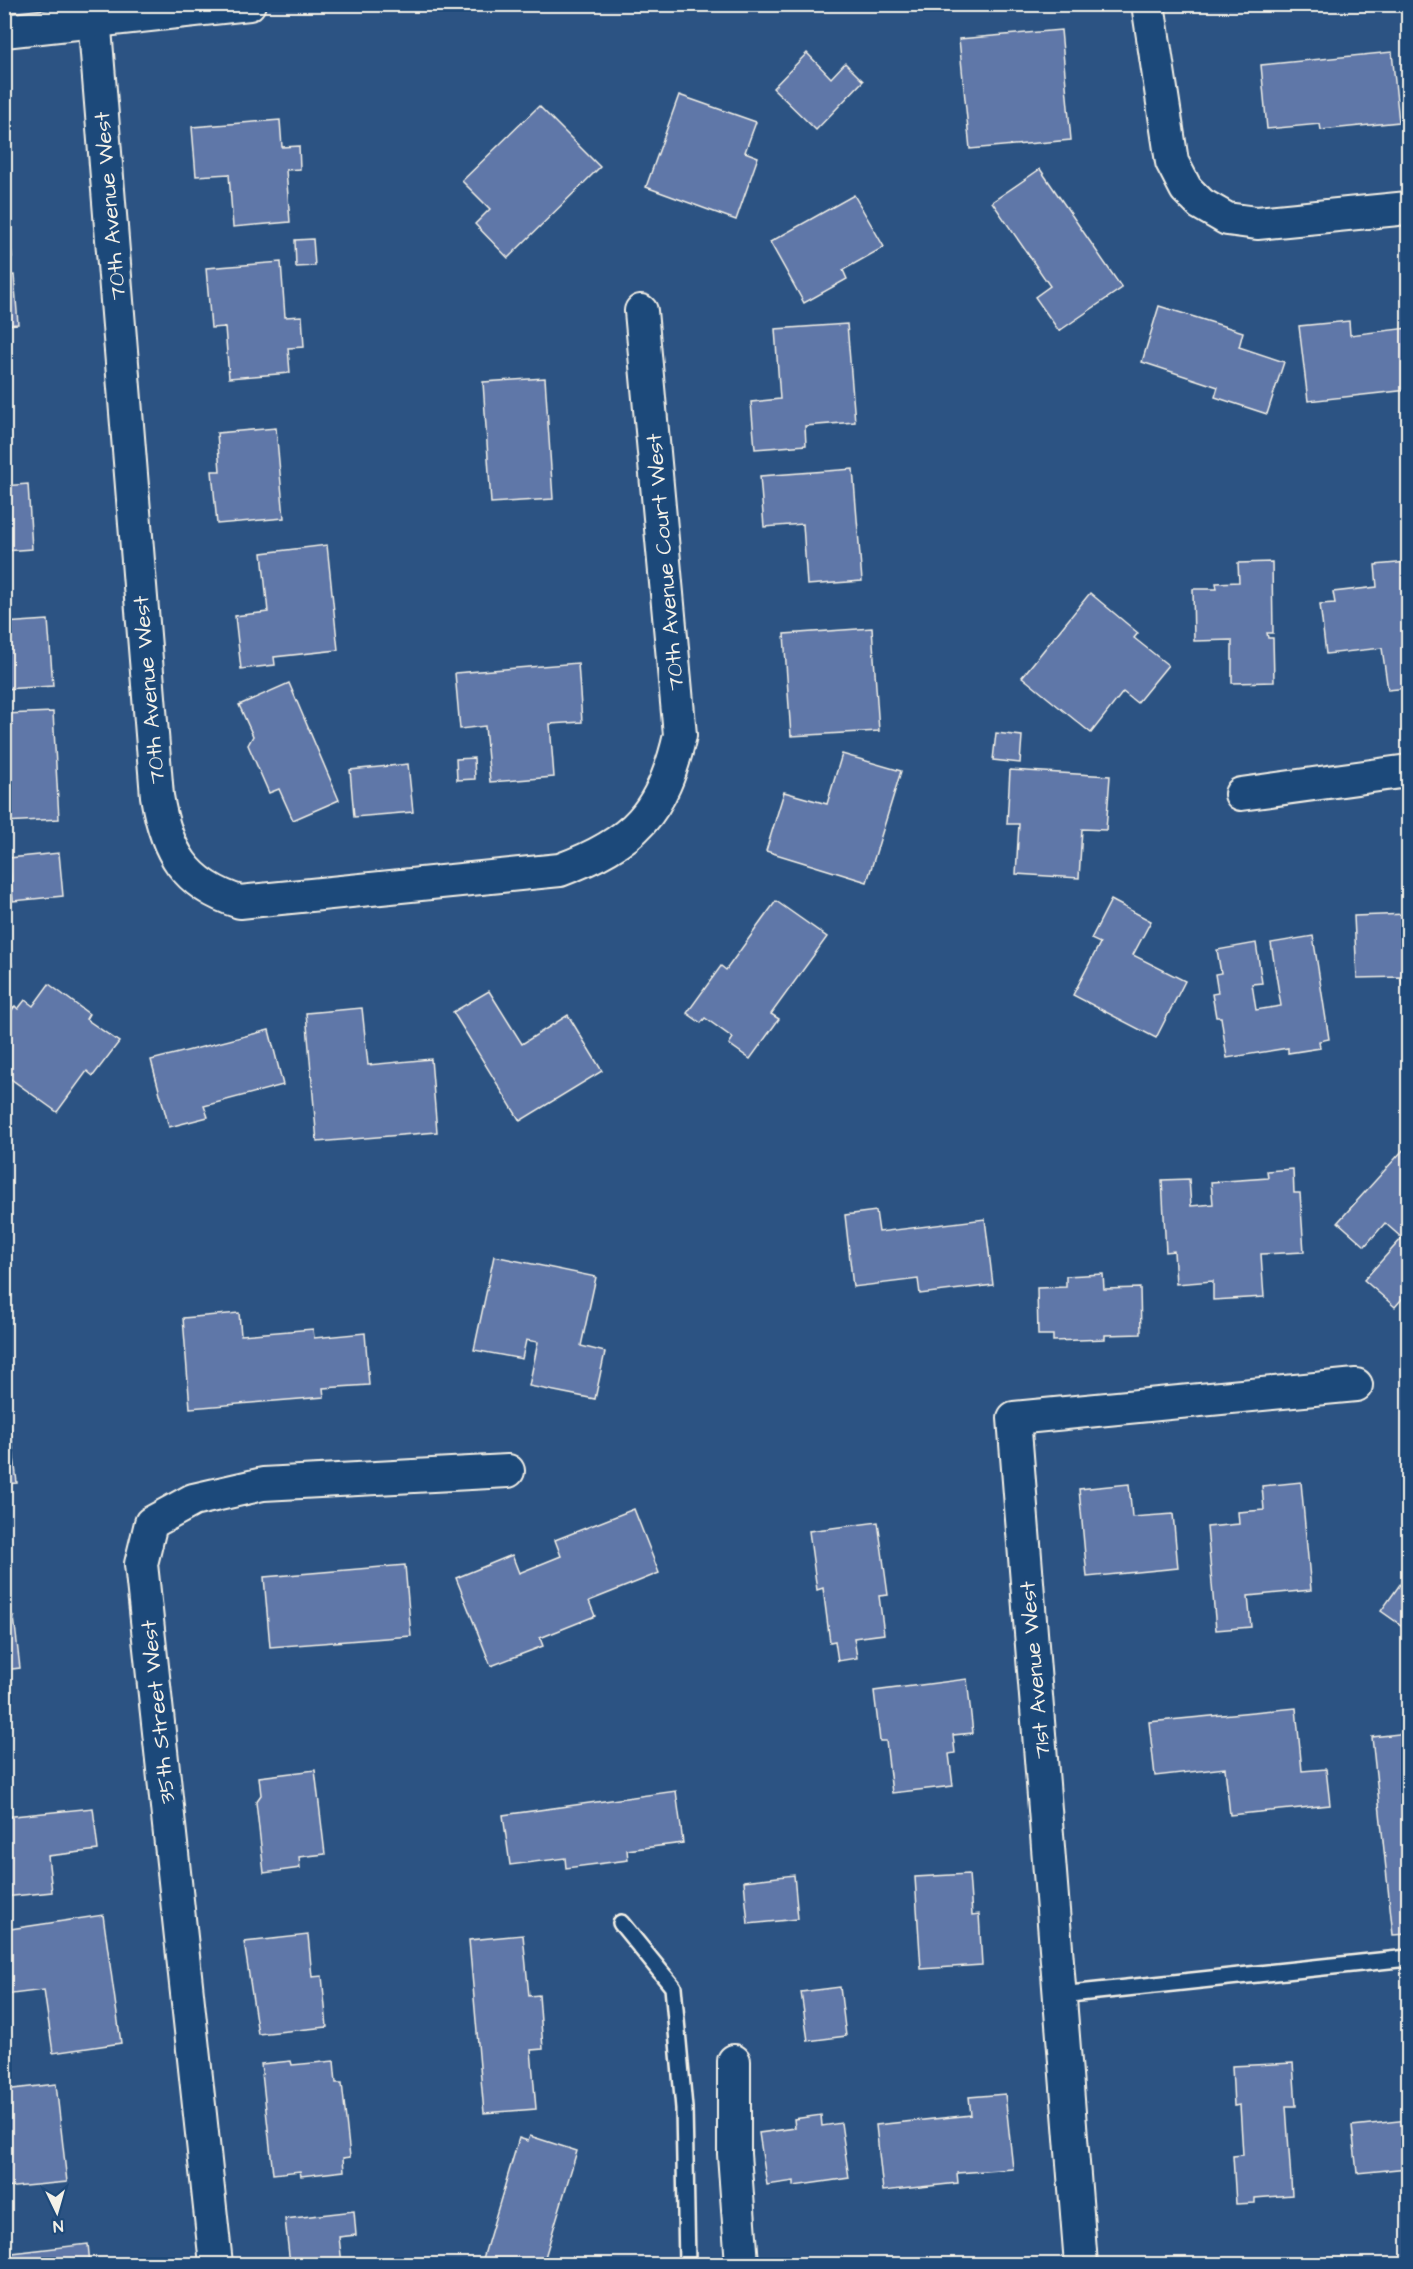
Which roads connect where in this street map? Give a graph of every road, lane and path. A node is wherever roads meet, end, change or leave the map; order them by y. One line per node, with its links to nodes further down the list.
1 (249, 4): 3 (street)
2 (1148, 4): 5 (street)
3 (94, 12): 4 (street); 9 (street, 70th Avenue West)
4 (4, 31)
5 (1408, 208)
6 (641, 311): 9 (street, 70th Avenue Court West)
7 (1408, 771): 8 (street)
8 (1241, 795)
9 (654, 807)
10 (1356, 1384): 14 (street, 71st Avenue West)
11 (508, 1471): 16 (street, 35th Street West)
12 (621, 1923): 17 (lane)
13 (1408, 1959): 14 (lane)
14 (1060, 1995): 19 (street, 71st Avenue West)
15 (734, 2061): 18 (street)
16 (216, 2265)
17 (687, 2265)
18 (742, 2265)
19 (1081, 2265)

